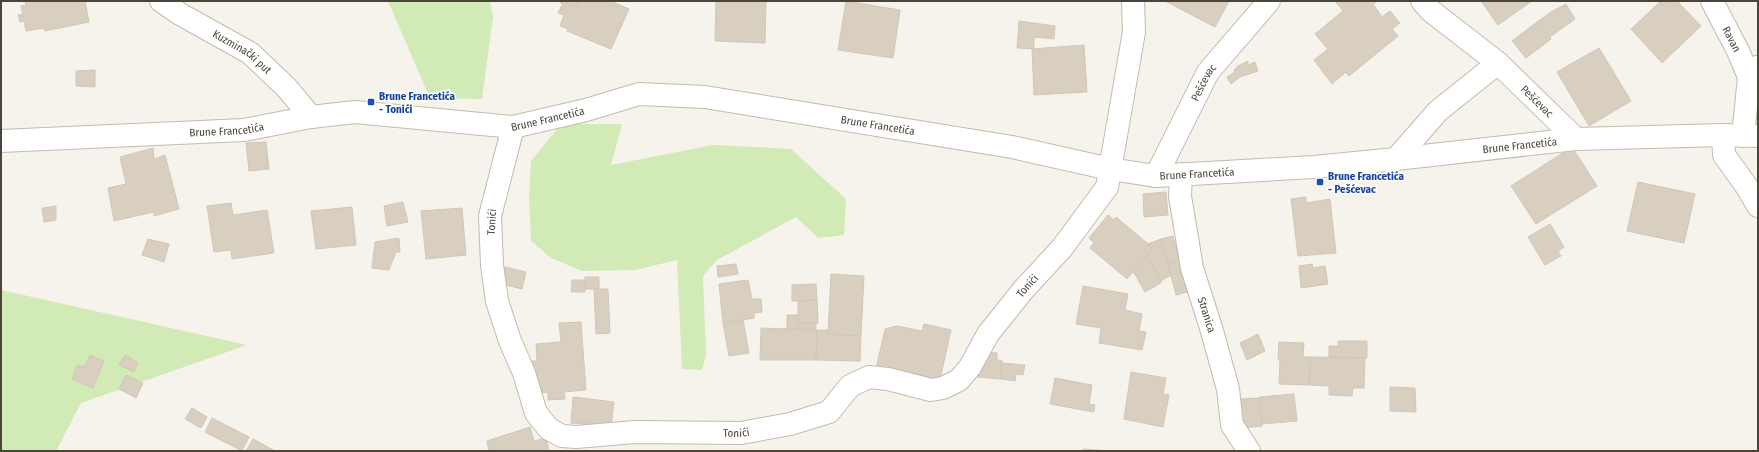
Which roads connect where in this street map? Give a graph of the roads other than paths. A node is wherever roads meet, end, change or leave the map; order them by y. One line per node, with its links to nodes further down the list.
1 (161, 1): 8 (street, Kuzminački put)
2 (1134, 1): 14 (street, Tonići)
3 (1269, 1): 16 (street, Pešćevac)
4 (1422, 1): 6 (street, Pešćevac)
5 (1712, 1): 7 (street, Ravan)
6 (1498, 63): 11 (street, Pešćevac); 13 (street)
7 (1754, 72): 10 (street, Ravan)
8 (312, 117): 9 (street, Brune Francetića); 12 (street, Brune Francetića)
9 (513, 127): 14 (street, Brune Francetića); 14 (street, Tonići)
10 (1741, 136): 11 (street, Brune Francetića); 17 (street, Ravan)
11 (1576, 139): 13 (street, Brune Francetića)
12 (1, 141)
13 (1396, 159): 15 (street, Brune Francetića)
14 (1110, 170): 16 (street, Brune Francetića)
15 (1181, 174): 16 (street, Brune Francetića); 18 (street, Stranica)
16 (1156, 176)
17 (1758, 206)
18 (1249, 451)

